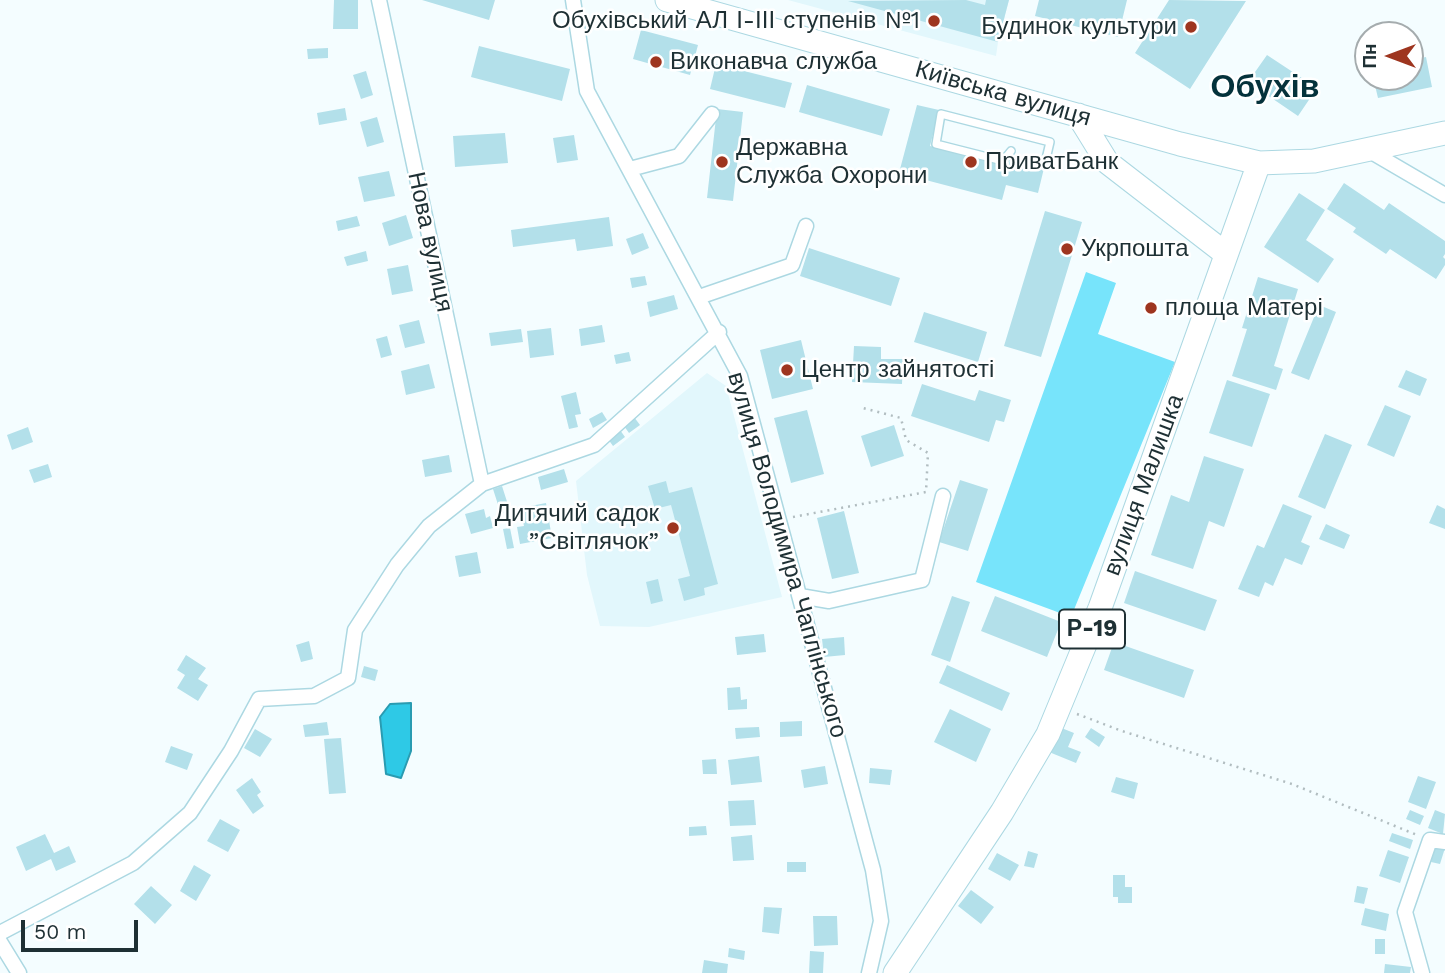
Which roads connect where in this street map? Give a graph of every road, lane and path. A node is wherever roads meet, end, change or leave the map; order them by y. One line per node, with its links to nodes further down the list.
1 (379, 0): 18 (street, Нова вулиця)
2 (573, 0): 11 (street, вулиця Володимира Чаплінського)
3 (667, 0): 5 (main road, Київська вулиця)
4 (712, 114): 11 (street)
5 (1077, 115): 10 (main road, Київська вулиця); 14 (main road)
6 (1445, 133): 7 (main road, Київська вулиця)
7 (1367, 149): 10 (main road, Київська вулиця); 12 (street)
8 (1011, 151): 9 (lane)
9 (1046, 159)
10 (1259, 163): 14 (main road, вулиця Малишка / Р-19)
11 (630, 169): 15 (street, вулиця Володимира Чаплінського)
12 (1445, 195)
13 (806, 226): 15 (street)
14 (1226, 254): 28 (main road, вулиця Малишка / Р-19)
15 (699, 297): 16 (street, вулиця Володимира Чаплінського)
16 (719, 332): 18 (street); 20 (street, вулиця Володимира Чаплінського)
17 (859, 407): 20 (path)
18 (482, 484): 24 (street)
19 (943, 496): 21 (street)
20 (779, 519): 21 (street, вулиця Володимира Чаплінського)
21 (800, 596): 27 (street, вулиця Володимира Чаплінського)
22 (1076, 714): 23 (path)
23 (1438, 841): 29 (street)
24 (0, 933)
25 (0, 942): 26 (street)
26 (19, 973)
27 (869, 973)
28 (895, 973)
29 (1422, 973)

